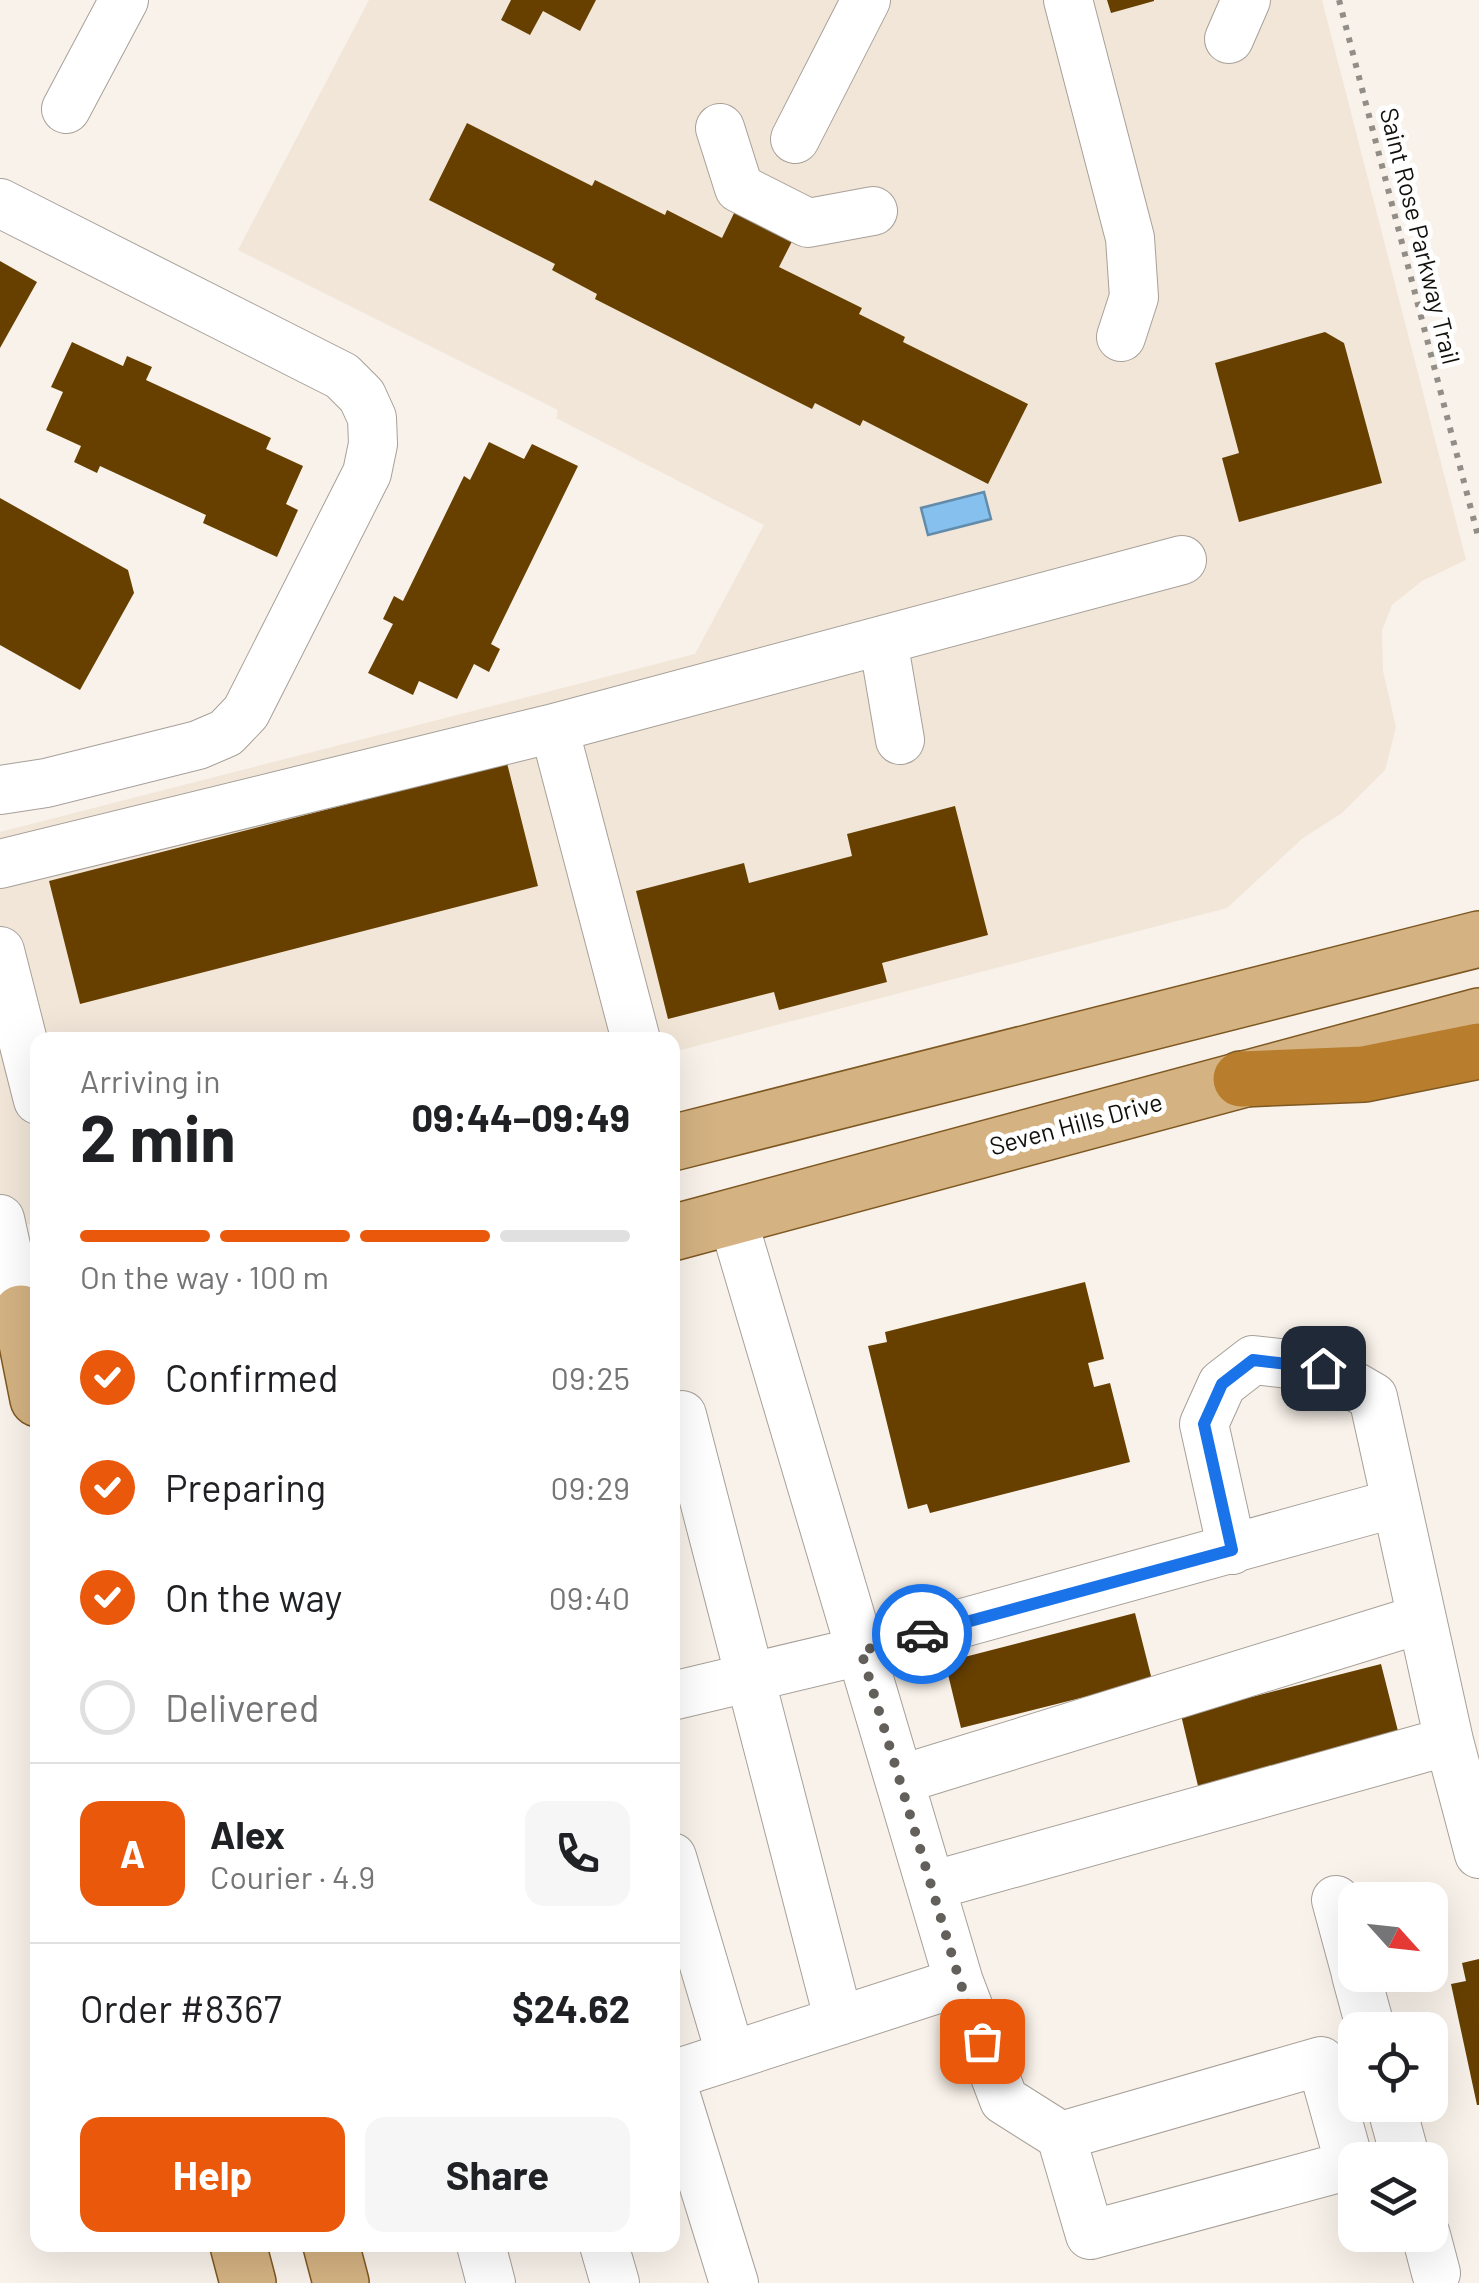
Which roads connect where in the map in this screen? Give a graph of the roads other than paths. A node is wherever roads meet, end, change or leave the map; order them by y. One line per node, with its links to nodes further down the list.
1 (124, 0): 4 (street)
2 (866, 0): 6 (street)
3 (1068, 0): 9 (street)
4 (66, 109)
5 (720, 128): 8 (street)
6 (794, 139)
7 (0, 203): 14 (street)
8 (873, 211)
9 (1120, 337)
10 (1182, 560): 11 (street)
11 (883, 640): 12 (street); 13 (street)
12 (554, 728): 15 (street); 19 (street)
13 (900, 740)
14 (0, 790)
15 (0, 864)
16 (1479, 939): 23 (main road)
17 (0, 951): 21 (street)
18 (1479, 1016): 22 (main road, Seven Hills Drive)
19 (634, 1032)
20 (1479, 1050): 22 (highway)
21 (30, 1069)
22 (1241, 1079): 24 (main road, Seven Hills Drive)
23 (680, 1141)
24 (732, 1217): 26 (main road, Seven Hills Drive); 35 (street)
25 (0, 1219): 27 (street)
26 (680, 1231)
27 (20, 1313): 28 (main road)
28 (30, 1362)
29 (30, 1398): 30 (main road)
30 (0, 1404)
31 (680, 1415): 36 (street)
32 (1396, 1503): 33 (street); 33 (street); 34 (street)
33 (1232, 1550): 35 (street)
34 (1422, 1619): 38 (street); 39 (street)
35 (861, 1651): 36 (street); 39 (street)
36 (750, 1678): 37 (street); 47 (street)
37 (680, 1694)
38 (1449, 1741): 40 (street); 41 (street)
39 (899, 1780): 41 (street)
40 (1479, 1854)
41 (931, 1886): 45 (street)
42 (1336, 1900): 43 (street)
43 (1338, 1907)
44 (680, 1913): 46 (street)
45 (960, 1982): 47 (street); 50 (street)
46 (690, 1984): 48 (street)
47 (838, 2021): 48 (street)
48 (731, 2056): 49 (street)
49 (680, 2072)
50 (1061, 2136): 50 (street)
51 (683, 2156): 60 (street)
52 (240, 2252): 56 (main road)
53 (333, 2252): 57 (main road)
54 (483, 2252): 58 (street)
55 (606, 2252): 59 (street)
56 (248, 2283)
57 (341, 2283)
58 (492, 2283)
59 (615, 2283)
60 (734, 2283)

